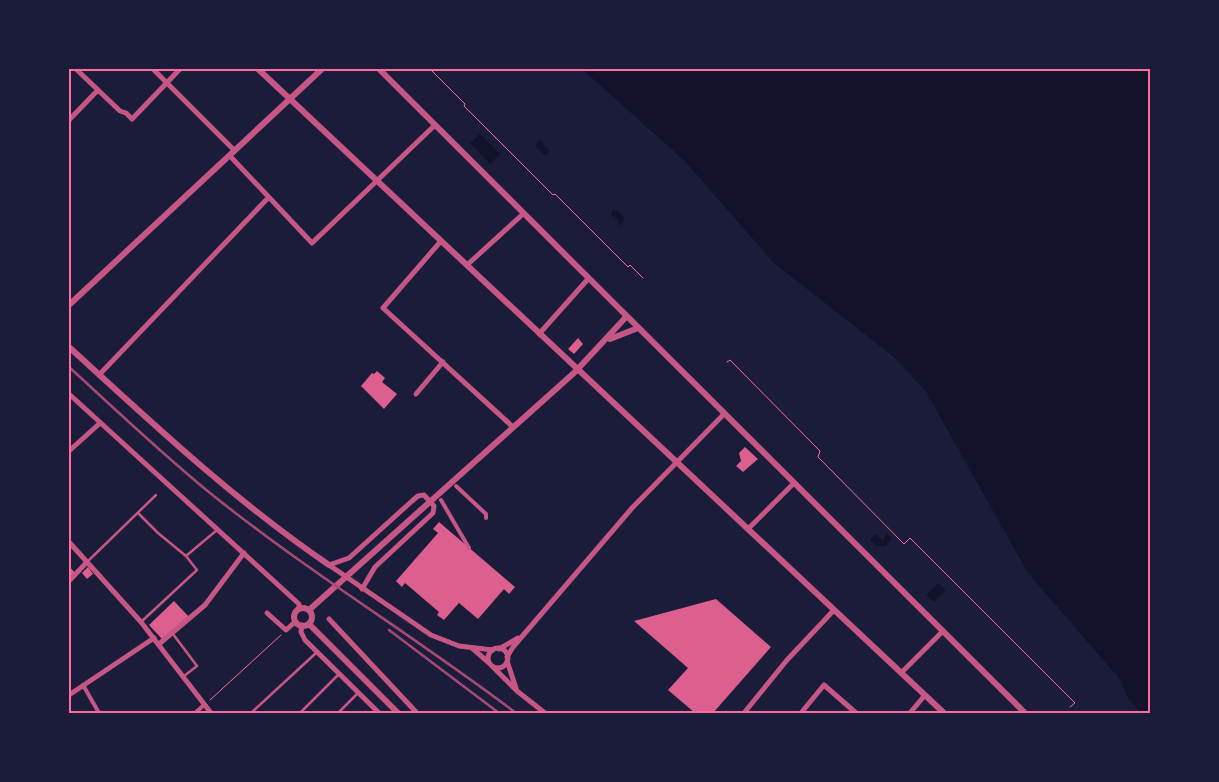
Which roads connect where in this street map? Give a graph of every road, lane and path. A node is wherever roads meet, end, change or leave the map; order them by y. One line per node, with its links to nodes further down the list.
1 (76, 69): 9 (street)
2 (152, 69): 8 (street)
3 (180, 69): 8 (street)
4 (258, 69): 10 (street)
5 (322, 69): 10 (street)
6 (378, 69): 12 (street)
7 (430, 69): 19 (path)
8 (167, 83): 9 (street); 13 (street)
9 (98, 90): 11 (street)
10 (290, 99): 13 (street); 14 (street)
11 (69, 120)
12 (435, 125): 14 (street); 16 (street)
13 (233, 153): 15 (street); 21 (street)
14 (377, 181): 15 (street); 17 (street)
15 (268, 198): 30 (street)
16 (523, 214): 18 (street); 20 (street)
17 (442, 241): 18 (street); 27 (street)
18 (467, 265): 24 (street)
19 (643, 278)
20 (588, 279): 22 (street); 24 (street)
21 (69, 305)
22 (626, 317): 23 (street); 25 (street)
23 (638, 328): 25 (street); 33 (street)
24 (539, 334): 29 (street)
25 (606, 341): 29 (street)
26 (69, 347): 30 (street)
27 (443, 362): 32 (street); 35 (street)
28 (728, 362): 83 (path)
29 (578, 370): 35 (street); 37 (street)
30 (100, 375): 52 (street)
31 (69, 394): 34 (street)
32 (416, 394)
33 (724, 414): 37 (street); 38 (street)
34 (99, 424): 36 (street); 45 (street)
35 (513, 427): 42 (street)
36 (69, 451)
37 (677, 462): 46 (street); 65 (street)
38 (793, 484): 46 (street); 63 (street)
39 (456, 486): 44 (street)
40 (156, 495): 43 (lane)
41 (441, 500): 48 (street)
42 (432, 502): 52 (street); 54 (street); 56 (street)
43 (138, 513): 50 (lane); 51 (lane)
44 (486, 518)
45 (218, 529): 49 (street); 50 (lane)
46 (748, 529): 57 (street)
47 (69, 542): 51 (street)
48 (469, 548)
49 (244, 553): 55 (street); 64 (street)
50 (186, 556): 60 (lane)
51 (87, 562): 53 (street); 60 (street)
52 (329, 566): 54 (street)
53 (69, 581)
54 (362, 589): 68 (street)
55 (299, 609): 56 (street); 61 (street)
56 (309, 610): 61 (street)
57 (834, 610): 74 (street); 94 (street)
58 (267, 614): 62 (street)
59 (328, 619): 92 (street)
60 (141, 622): 66 (street)
61 (302, 624): 62 (street); 70 (street); 91 (street)
62 (286, 630): 82 (path)
63 (942, 632): 74 (street); 99 (street)
64 (173, 634): 67 (street); 76 (lane)
65 (523, 636): 69 (street); 71 (street)
66 (154, 638): 67 (street); 77 (street)
67 (159, 644): 76 (street)
68 (471, 648): 69 (street); 72 (street)
69 (496, 649): 71 (street); 72 (street)
70 (316, 653): 75 (street); 87 (lane)
71 (507, 659): 73 (street); 78 (street)
72 (488, 662): 73 (street)
73 (493, 667): 78 (street)
74 (901, 673): 81 (street)
75 (339, 674): 79 (street); 88 (lane)
76 (183, 676): 82 (street)
77 (83, 685): 80 (street); 84 (street)
78 (517, 691): 93 (street)
79 (358, 692): 89 (lane); 90 (street)
80 (69, 694)
81 (925, 695): 97 (street); 98 (street)
82 (204, 705): 85 (street); 86 (street)
83 (1070, 707)
84 (100, 713)
85 (195, 713)
86 (211, 713)
87 (251, 713)
88 (300, 713)
89 (338, 713)
90 (379, 713)
91 (398, 713)
92 (417, 713)
93 (545, 713)
94 (744, 713)
95 (801, 713): 96 (street)
96 (856, 713)
97 (910, 713)
98 (944, 713)
99 (1025, 713)

